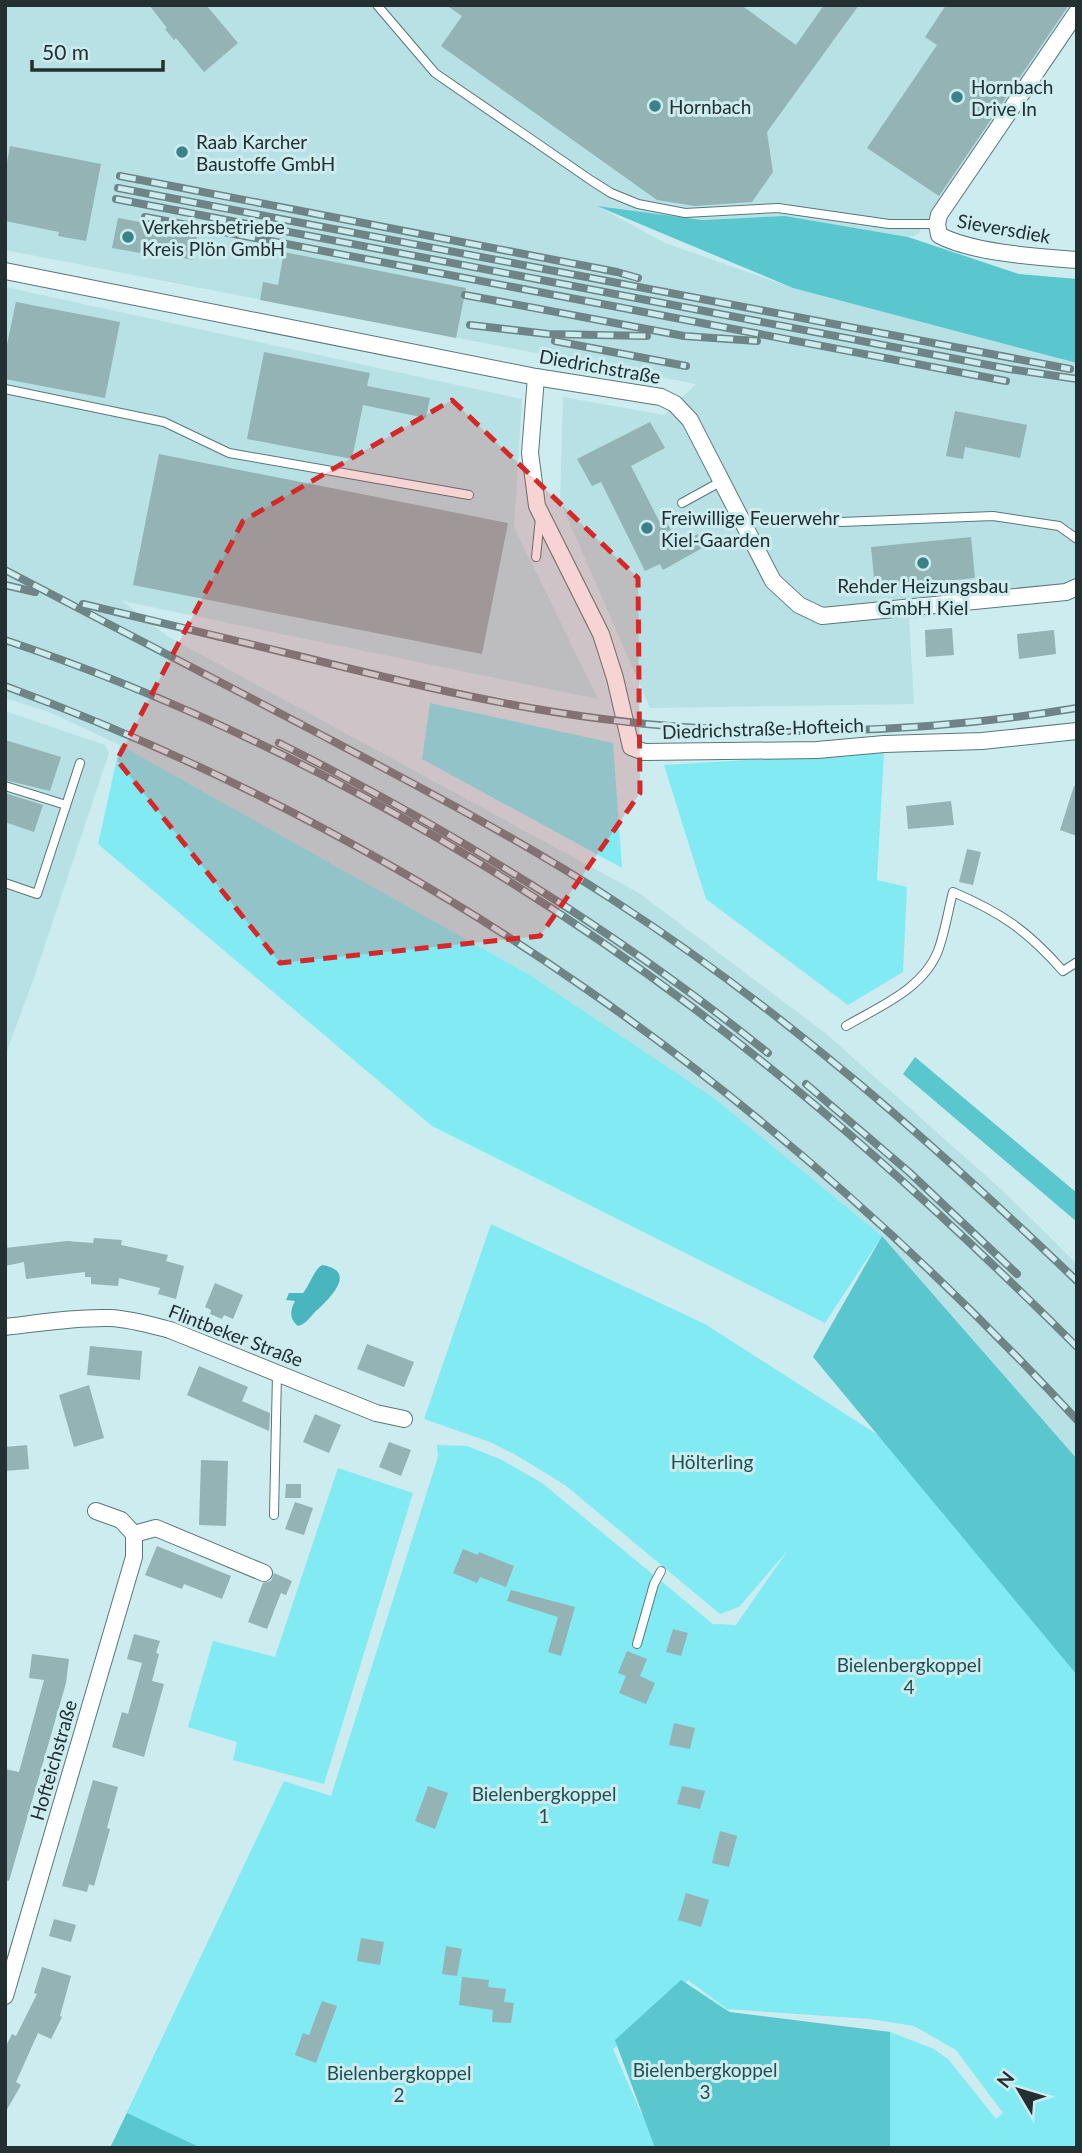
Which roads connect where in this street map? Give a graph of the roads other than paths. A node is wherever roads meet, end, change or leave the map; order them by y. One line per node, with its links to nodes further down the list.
1 (377, 5): 3 (lane)
2 (1077, 12): 3 (street, Sieversdiek)
3 (937, 224): 4 (street, Sieversdiek)
4 (1077, 260)
5 (5, 271): 6 (street, Diedrichstraße)
6 (536, 377): 8 (street, Diedrichstraße); 11 (street, Diedrichstraße-Hofteich)
7 (5, 389): 9 (lane)
8 (722, 481): 10 (lane); 15 (street, Diedrichstraße)
9 (469, 495)
10 (682, 503)
11 (541, 515): 14 (lane); 16 (street, Diedrichstraße-Hofteich)
12 (841, 522): 13 (lane)
13 (1077, 539)
14 (536, 557)
15 (1077, 587)
16 (1077, 731)
17 (80, 763): 19 (lane)
18 (5, 786): 19 (lane)
19 (66, 805): 20 (lane)
20 (5, 883)
21 (1077, 962): 22 (lane)
22 (846, 1026)
23 (5, 1326): 24 (street, Flintbeker Straße)
24 (277, 1373): 25 (street, Flintbeker Straße); 27 (lane)
25 (404, 1419)
26 (96, 1511): 28 (street)
27 (274, 1515)
28 (134, 1534): 30 (street); 32 (street, Hofteichstraße)
29 (661, 1571): 31 (lane)
30 (264, 1573)
31 (637, 1644)
32 (5, 1996)

